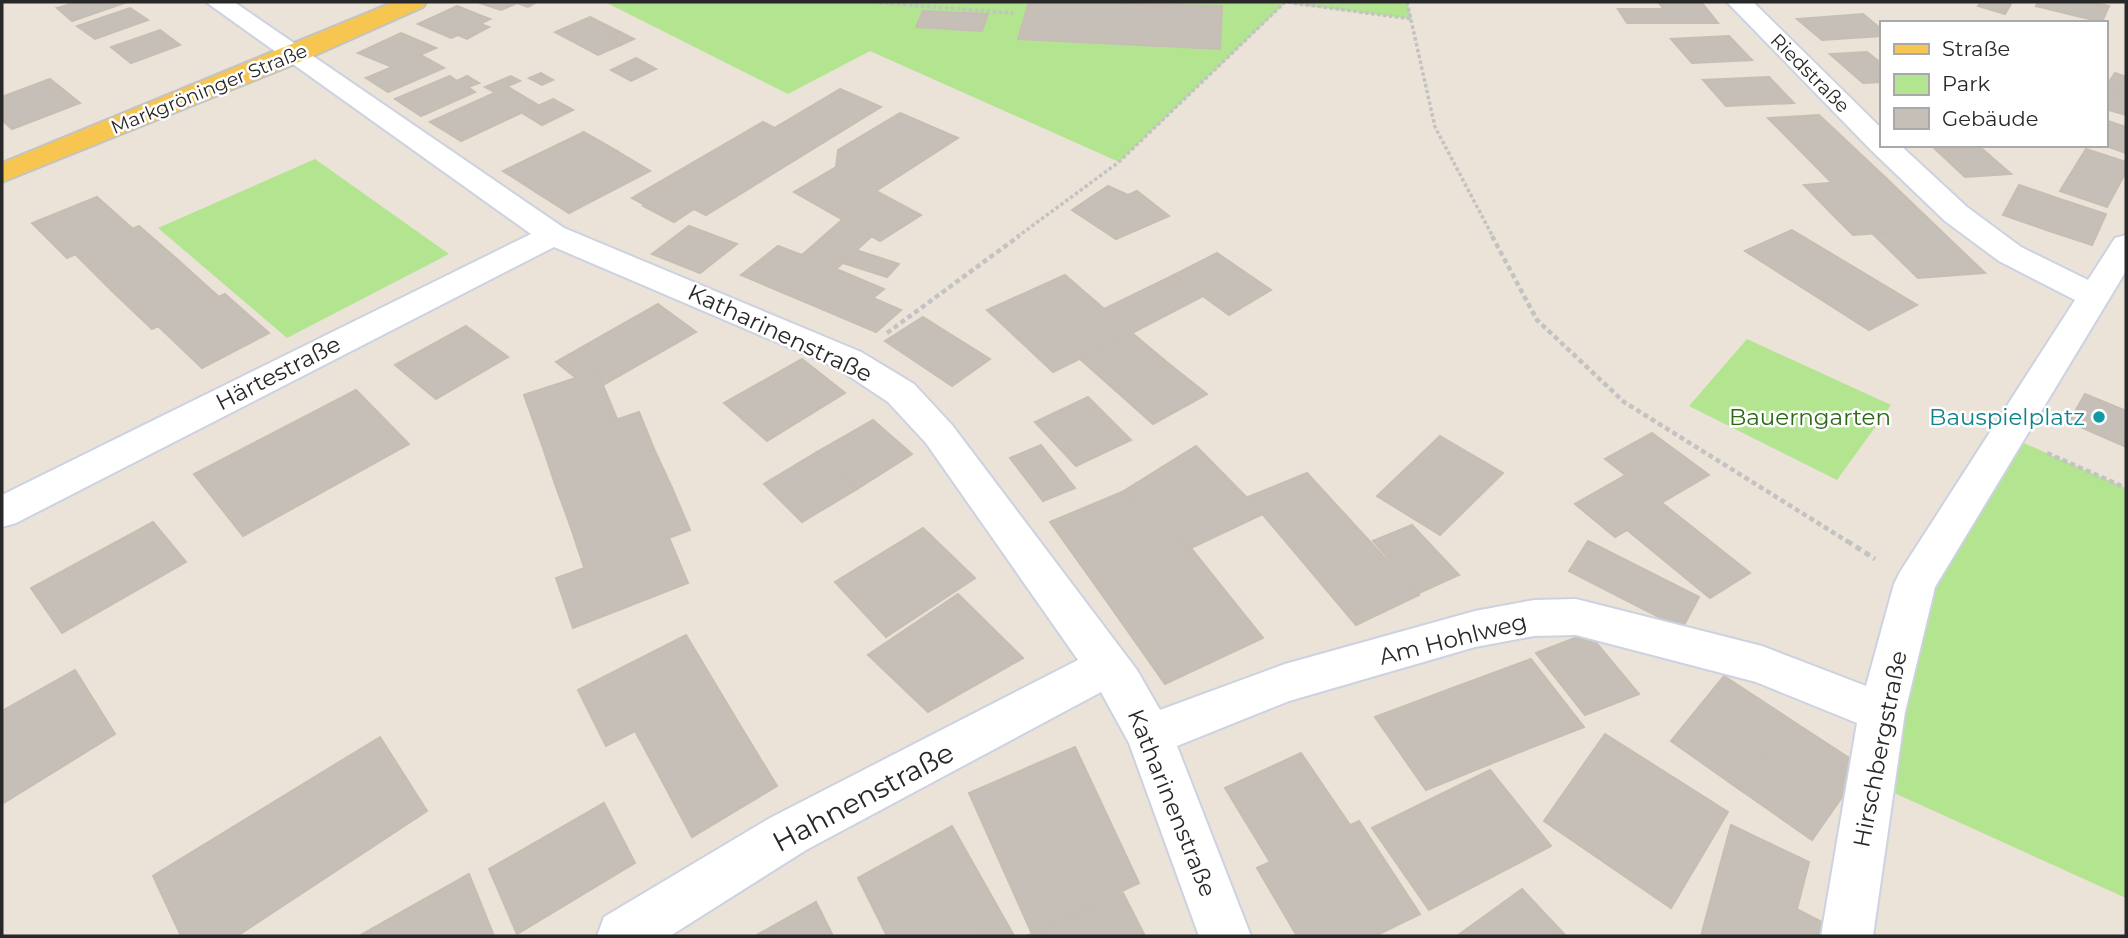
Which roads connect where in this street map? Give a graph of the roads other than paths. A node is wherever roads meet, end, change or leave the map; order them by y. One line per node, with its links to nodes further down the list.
1 (218, 2): 4 (street, Katharinenstraße)
2 (414, 2): 4 (main road, Markgröninger Straße)
3 (1739, 2): 5 (street, Riedstraße)
4 (293, 55): 7 (main road, Markgröninger Straße); 8 (street, Katharinenstraße)
5 (1880, 143)
6 (1884, 147): 10 (street, Riedstraße)
7 (2, 173)
8 (553, 235): 11 (street, Härtestraße); 12 (street, Katharinenstraße)
9 (2126, 245): 10 (street, Hirschbergstraße)
10 (2094, 296): 13 (street, Hirschbergstraße)
11 (2, 512)
12 (1108, 666): 14 (street, Katharinenstraße); 15 (street, Hahnenstraße)
13 (1882, 712): 14 (street, Am Hohlweg); 17 (street, Hirschbergstraße)
14 (1150, 737): 16 (street, Katharinenstraße)
15 (623, 936)
16 (1225, 936)
17 (1847, 936)

